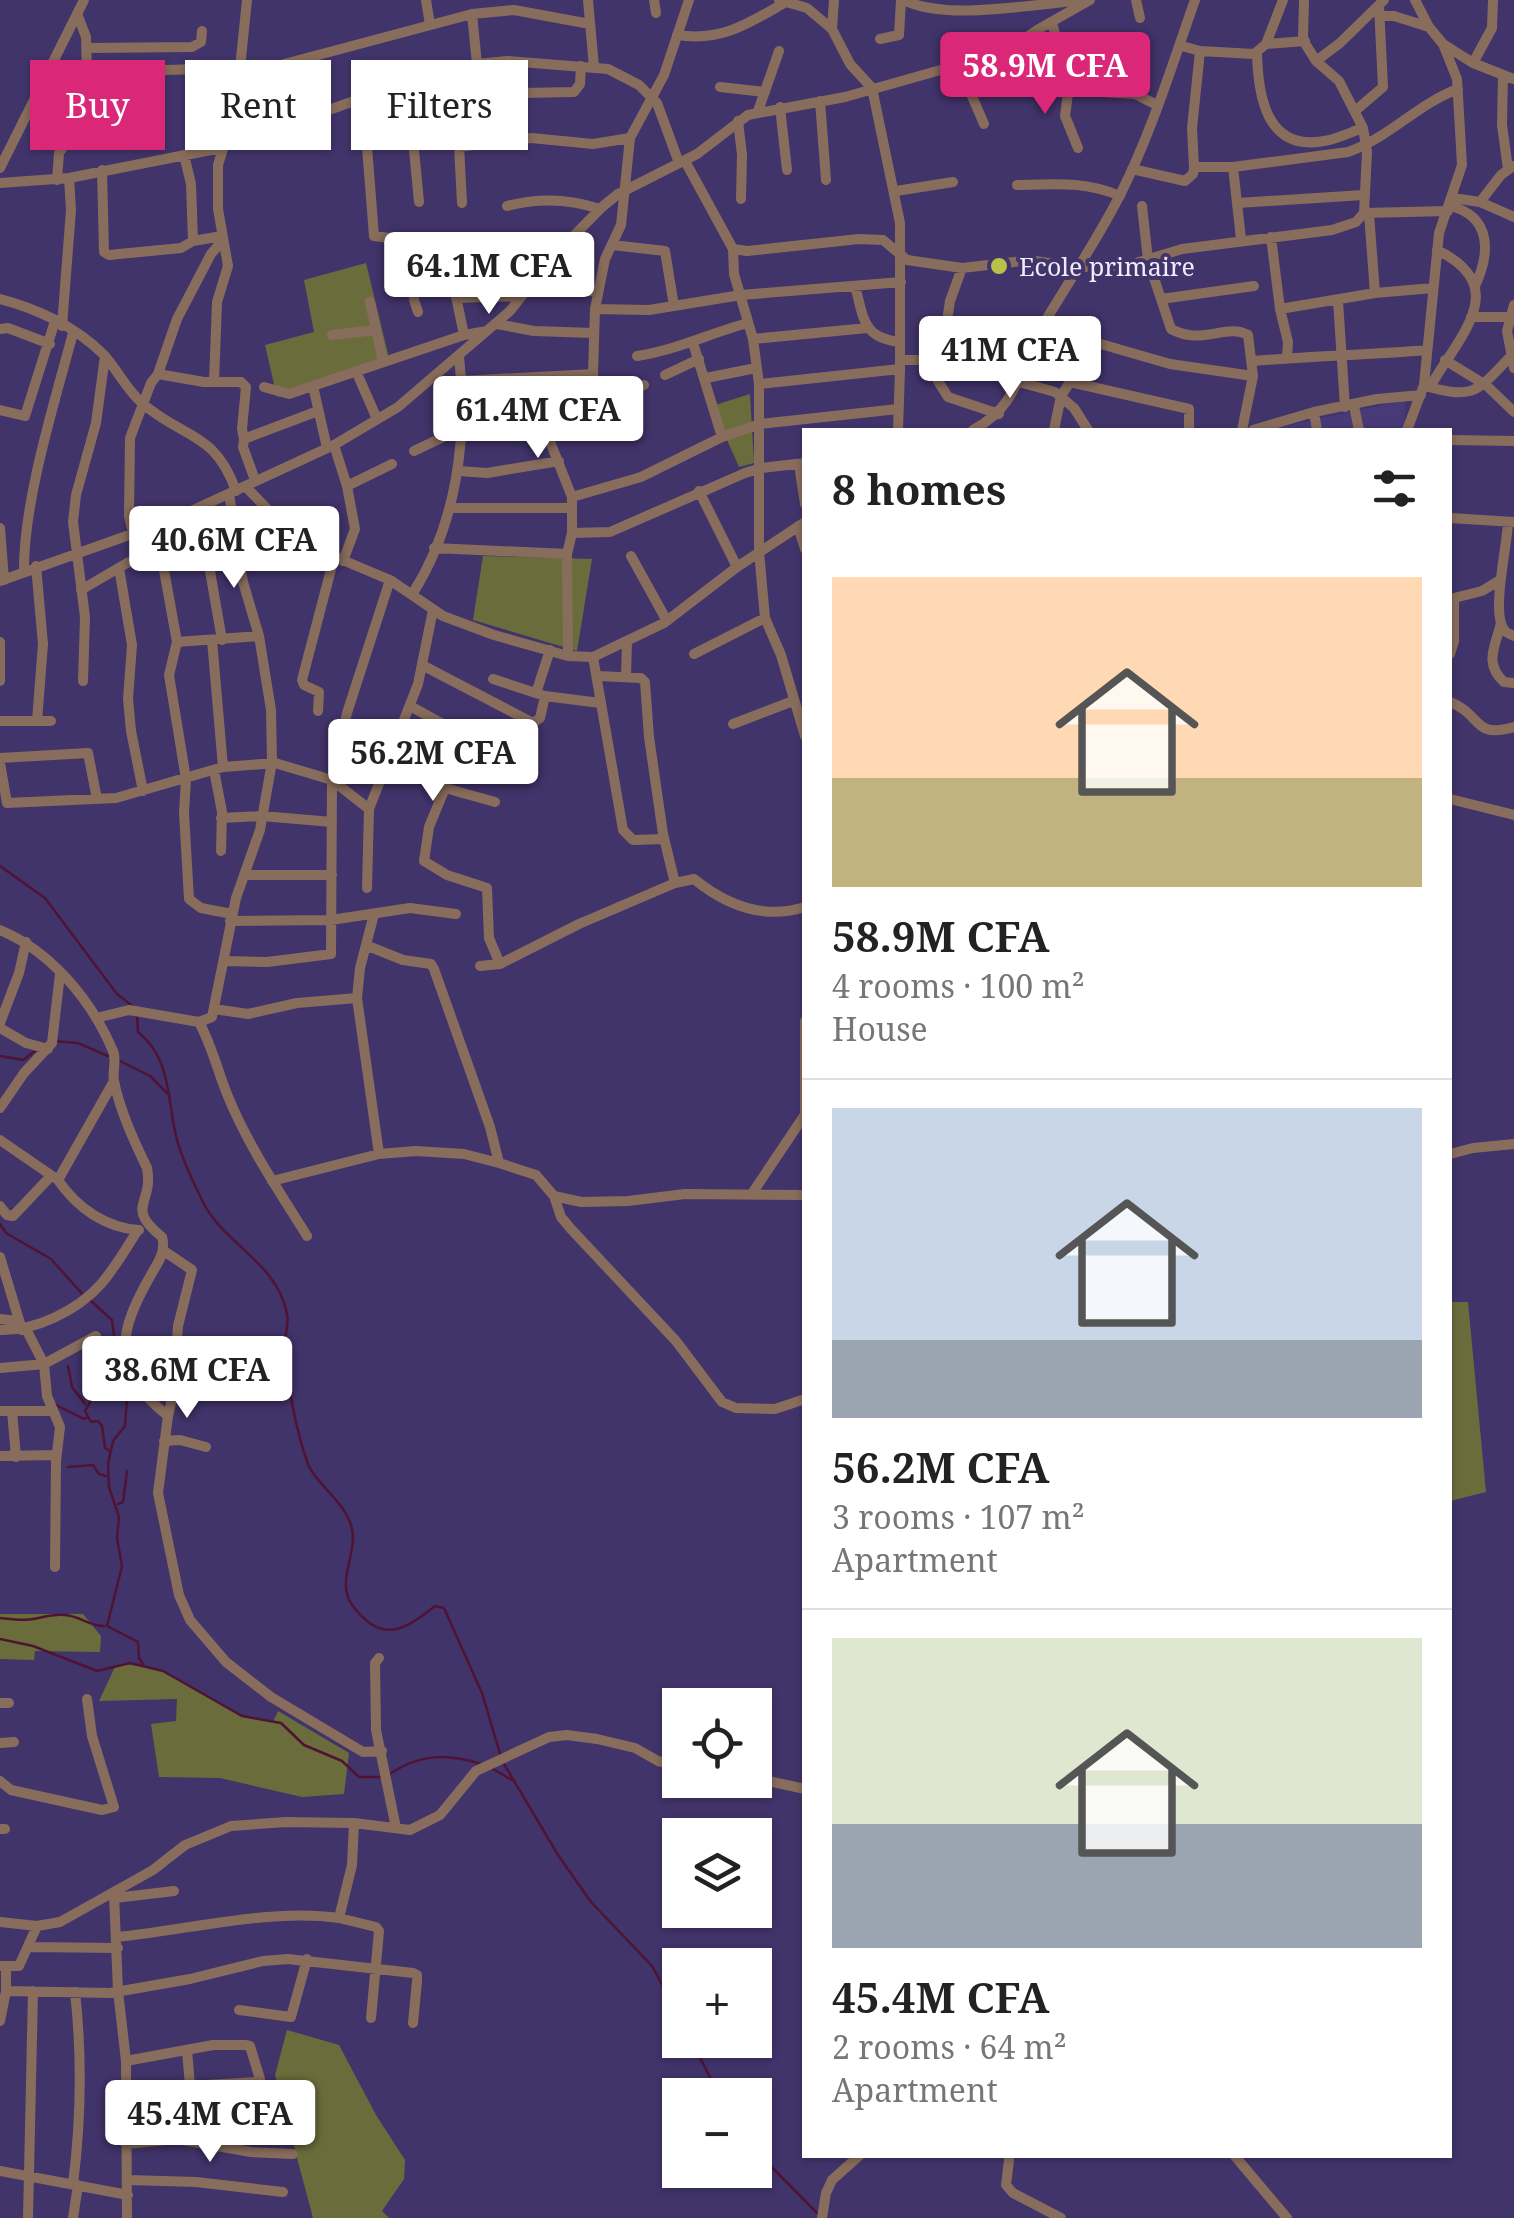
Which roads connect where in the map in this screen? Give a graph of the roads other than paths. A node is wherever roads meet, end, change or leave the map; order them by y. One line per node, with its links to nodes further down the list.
1 (84, 0): 22 (street)
2 (247, 0): 40 (street)
3 (426, 0): 26 (street)
4 (588, 0): 25 (street)
5 (654, 0): 20 (street)
6 (689, 0): 30 (street)
7 (834, 0): 28 (street)
8 (902, 0): 17 (street); 31 (street)
9 (1089, 0): 18 (street); 24 (street)
10 (1136, 0): 23 (street)
11 (1195, 0): 34 (street)
12 (1283, 0): 36 (street)
13 (1304, 0): 32 (street)
14 (1414, 0): 27 (street)
15 (1493, 0): 45 (street)
16 (786, 1): 28 (street); 30 (street)
17 (955, 4): 18 (street)
18 (1017, 4)
19 (1381, 7): 27 (street); 43 (street); 60 (street)
20 (656, 13)
21 (472, 14): 25 (street); 26 (street); 42 (street)
22 (78, 16): 35 (street); 75 (street)
23 (1140, 18)
24 (1052, 22): 47 (street); 51 (street)
25 (590, 24): 48 (street)
26 (430, 25): 41 (street)
27 (1428, 27): 33 (street)
28 (832, 29): 52 (street)
29 (202, 31): 35 (street)
30 (676, 35): 56 (street)
31 (880, 39)
32 (1305, 41): 36 (street); 43 (street)
33 (1443, 44): 45 (street); 53 (street)
34 (1182, 46): 38 (street); 58 (street)
35 (87, 48): 39 (street)
36 (1262, 48): 38 (street); 64 (street)
37 (779, 51): 54 (street)
38 (1200, 51): 78 (street)
39 (87, 60)
40 (241, 60)
41 (298, 60)
42 (477, 60)
43 (1316, 61): 60 (street)
44 (528, 62): 46 (street)
45 (1474, 63): 49 (street)
46 (581, 66): 48 (street); 55 (street)
47 (959, 66): 52 (street); 63 (street)
48 (594, 67): 56 (street)
49 (1509, 77): 79 (street)
50 (720, 86): 54 (street)
51 (1069, 86): 58 (street); 68 (street)
52 (872, 88): 57 (street); 91 (street)
53 (1458, 89): 67 (street); 99 (street)
54 (764, 92): 61 (street)
55 (528, 93)
56 (651, 95): 66 (street); 77 (street)
57 (820, 101): 59 (street); 86 (street)
58 (1157, 105): 82 (street)
59 (780, 107): 61 (street); 84 (street)
60 (1355, 110): 64 (street)
61 (758, 111): 62 (street)
62 (738, 121): 77 (street); 94 (street)
63 (984, 124)
64 (1363, 128): 67 (street)
65 (528, 138): 66 (street)
66 (630, 138): 90 (street)
67 (1366, 146): 81 (street); 92 (street)
68 (1078, 148)
69 (61, 150): 85 (street)
70 (210, 150): 76 (street)
71 (224, 150): 106 (street)
72 (367, 150): 109 (street)
73 (414, 150): 95 (street)
74 (458, 150): 97 (street)
75 (3, 152): 80 (street)
76 (184, 155): 83 (street); 108 (street)
77 (682, 162): 90 (street); 112 (street)
78 (1194, 167): 81 (street); 82 (street)
79 (1511, 167): 96 (street)
80 (0, 168)
81 (1233, 168): 98 (street)
82 (1132, 169): 93 (street)
83 (102, 170): 85 (street); 108 (street)
84 (786, 170)
85 (63, 179): 88 (street); 143 (street)
86 (826, 180)
87 (953, 182): 91 (street)
88 (0, 183)
89 (1018, 185): 93 (street)
90 (624, 191): 102 (street); 110 (street)
91 (896, 191): 115 (street)
92 (1363, 195): 98 (street); 103 (street)
93 (1120, 196): 119 (street)
94 (741, 199)
95 (419, 202)
96 (1480, 202): 99 (street); 104 (street)
97 (462, 203)
98 (1238, 204): 107 (street)
99 (1450, 205): 103 (street); 113 (street); 124 (street)
100 (507, 206): 102 (street)
101 (1142, 206): 117 (street)
102 (600, 209): 116 (street)
103 (1366, 214): 105 (street); 127 (street)
104 (1514, 217)
105 (1271, 237): 107 (street); 139 (street)
106 (222, 238): 108 (street); 174 (street); 180 (street)
107 (1241, 239): 117 (street)
108 (193, 240)
109 (412, 243): 111 (street); 140 (street)
110 (612, 245): 126 (street); 137 (street)
111 (454, 248): 114 (street); 131 (street)
112 (732, 249): 115 (street); 129 (street)
113 (1436, 250): 124 (street); 125 (street)
114 (491, 252): 116 (street); 130 (street)
115 (901, 257): 118 (street); 121 (street)
116 (551, 260): 120 (street)
117 (1148, 260): 119 (street); 133 (street)
118 (962, 268): 119 (street); 166 (street)
119 (1078, 269): 151 (street)
120 (534, 282): 126 (street); 128 (street)
121 (901, 282): 122 (street); 156 (street)
122 (855, 286): 129 (street); 147 (street)
123 (1254, 286): 133 (street)
124 (1475, 286): 141 (street)
125 (1433, 288): 127 (street); 159 (street)
126 (598, 292): 138 (street)
127 (1375, 293): 134 (street)
128 (522, 296): 130 (street); 146 (street)
129 (741, 296): 137 (street); 144 (street)
130 (498, 297): 131 (street)
131 (456, 298): 153 (street)
132 (0, 299): 143 (street)
133 (1161, 299): 168 (street)
134 (1338, 301): 139 (street); 164 (street)
135 (370, 302): 149 (street)
136 (1514, 305): 142 (street)
137 (674, 306): 138 (street)
138 (595, 309): 150 (street)
139 (1280, 310): 163 (street)
140 (418, 312)
141 (1471, 316): 142 (street); 167 (street)
142 (1510, 320): 171 (street)
143 (59, 323): 152 (street); 158 (street)
144 (748, 323): 155 (street); 157 (street)
145 (975, 325): 151 (street)
146 (492, 328): 150 (street); 153 (street); 161 (street)
147 (866, 328): 155 (street); 156 (street)
148 (0, 329): 158 (street)
149 (376, 330): 154 (street); 169 (street)
150 (593, 332): 175 (street)
151 (1039, 332): 177 (street); 181 (street)
152 (74, 333): 160 (street); 244 (street)
153 (464, 335): 169 (street)
154 (332, 336)
155 (752, 339): 172 (street)
156 (900, 342): 170 (street)
157 (693, 343): 162 (street); 165 (street)
158 (50, 344): 193 (street)
159 (1426, 350): 164 (street); 187 (street)
160 (105, 356): 189 (street); 237 (street)
161 (460, 356): 179 (street); 197 (street)
162 (637, 356)
163 (1286, 358): 164 (street); 168 (street)
164 (1344, 358): 191 (street)
165 (699, 359): 176 (street); 178 (street)
166 (941, 360): 170 (street); 181 (street); 198 (street)
167 (1446, 360): 184 (street); 187 (street)
168 (1253, 361): 177 (street)
169 (383, 362): 173 (street)
170 (901, 364): 182 (street); 192 (street)
171 (1513, 364): 184 (street)
172 (756, 368): 178 (street); 182 (street)
173 (356, 370): 186 (street); 197 (street)
174 (158, 374): 180 (street); 189 (street)
175 (593, 374): 179 (street); 190 (street)
176 (665, 375)
177 (1253, 376): 206 (street)
178 (706, 378): 211 (street)
179 (460, 381): 201 (street)
180 (214, 382): 212 (street)
181 (1018, 382): 188 (street); 198 (street)
182 (759, 384): 200 (street)
183 (644, 385): 190 (street)
184 (1485, 385): 187 (street); 196 (street)
185 (264, 386): 186 (street)
186 (313, 386): 194 (street)
187 (1425, 389): 191 (street); 210 (street)
188 (1062, 396): 203 (street); 204 (street); 205 (street)
189 (144, 404): 223 (street); 232 (street)
190 (596, 404): 199 (street)
191 (1350, 406): 195 (street); 209 (street)
192 (898, 409): 200 (street); 202 (street)
193 (0, 410)
194 (318, 411): 212 (street); 215 (street)
195 (1314, 412): 207 (street); 208 (street)
196 (1514, 412)
197 (378, 419): 215 (street)
198 (993, 421)
199 (543, 424): 201 (street); 217 (street)
200 (760, 424): 211 (street); 220 (street)
201 (460, 425): 216 (street); 221 (street)
202 (898, 428)
203 (1054, 428)
204 (1086, 428)
205 (1189, 428)
206 (1243, 428)
207 (1259, 428)
208 (1317, 428)
209 (1358, 428)
210 (1409, 428)
211 (722, 437): 225 (street)
212 (244, 440): 223 (street)
213 (1452, 440): 214 (street)
214 (1514, 441)
215 (331, 447): 222 (street); 223 (street)
216 (414, 451)
217 (559, 461): 221 (street); 225 (street)
218 (392, 464): 222 (street)
219 (802, 464): 220 (street)
220 (761, 468): 224 (street); 235 (street)
221 (459, 471): 226 (street)
222 (347, 486): 240 (street)
223 (241, 488): 232 (street); 233 (street); 240 (street)
224 (699, 491): 231 (street); 242 (street)
225 (572, 503): 226 (street); 231 (street)
226 (452, 508): 234 (street)
227 (1452, 518): 228 (street)
228 (1511, 522): 246 (street)
229 (802, 524): 235 (street)
230 (0, 528): 247 (street)
231 (572, 533): 236 (street)
232 (132, 534): 237 (street); 239 (street)
233 (238, 537): 254 (street); 256 (street)
234 (434, 548): 236 (street); 249 (street)
235 (760, 552): 242 (street); 251 (street)
236 (567, 554): 263 (street)
237 (76, 555): 241 (street); 248 (street)
238 (631, 556): 252 (street)
239 (139, 558): 243 (street); 258 (street)
240 (338, 559): 245 (street); 277 (street)
241 (36, 566): 244 (street); 279 (street)
242 (737, 567): 252 (street)
243 (119, 568): 248 (street); 293 (street)
244 (24, 572): 247 (street)
245 (390, 580): 249 (street); 291 (street)
246 (1500, 580): 253 (street); 260 (street)
247 (2, 581)
248 (81, 590): 270 (street)
249 (414, 593): 250 (street)
250 (432, 610): 261 (street); 265 (street)
251 (765, 618): 262 (street); 273 (street)
252 (668, 621): 259 (street)
253 (1501, 622): 255 (street); 271 (street)
254 (259, 636): 256 (street); 299 (street)
255 (1514, 636)
256 (217, 640): 258 (street); 288 (street)
257 (0, 642): 269 (street)
258 (177, 642): 290 (street)
259 (627, 642): 264 (street); 267 (street)
260 (1452, 648)
261 (550, 650): 263 (street); 272 (street)
262 (694, 654)
263 (568, 656): 264 (street)
264 (592, 657): 266 (street)
265 (422, 665): 272 (street); 276 (street)
266 (598, 676): 267 (street); 274 (street)
267 (626, 676): 302 (street)
268 (493, 679): 272 (street)
269 (0, 681)
270 (84, 681)
271 (1514, 683)
272 (540, 694): 274 (street)
273 (794, 701): 281 (street); 282 (street)
274 (600, 703): 302 (street)
275 (1452, 703): 283 (street)
276 (410, 706): 284 (street); 286 (street)
277 (318, 711)
278 (0, 721): 279 (street)
279 (37, 721): 280 (street)
280 (50, 721)
281 (733, 724)
282 (802, 726)
283 (1514, 728)
284 (452, 729): 287 (street); 289 (street)
285 (0, 761): 294 (street); 294 (street)
286 (386, 762): 289 (street); 297 (street)
287 (512, 762)
288 (219, 769): 290 (street); 291 (street); 300 (street)
289 (422, 776): 292 (street)
290 (186, 779): 293 (street); 311 (street)
291 (332, 780): 297 (street); 301 (street)
292 (445, 788): 296 (street); 317 (street)
293 (144, 791): 294 (street)
294 (98, 800)
295 (1452, 800): 298 (street)
296 (495, 802)
297 (370, 809): 307 (street)
298 (1514, 815)
299 (262, 816): 300 (street); 301 (street); 304 (street)
300 (221, 818): 303 (street)
301 (332, 822): 305 (street)
302 (664, 840): 306 (street)
303 (221, 851)
304 (244, 875): 305 (street); 311 (street)
305 (332, 875): 312 (street)
306 (675, 883): 308 (street); 317 (street)
307 (368, 888)
308 (802, 908)
309 (374, 914): 310 (street); 312 (street); 315 (street)
310 (456, 914)
311 (231, 918): 312 (street); 316 (street)
312 (332, 920): 316 (street)
313 (0, 930): 314 (street)
314 (26, 942): 319 (street); 320 (street)
315 (368, 946): 321 (street); 334 (street)
316 (224, 961): 322 (street)
317 (500, 964): 318 (street)
318 (480, 966)
319 (60, 974): 323 (street); 326 (street)
320 (5, 998): 325 (street)
321 (358, 998): 322 (street); 333 (street)
322 (214, 1008): 324 (street)
323 (96, 1018): 324 (street); 327 (street)
324 (199, 1022): 336 (street)
325 (0, 1026): 326 (street)
326 (48, 1050): 328 (street)
327 (114, 1081): 335 (street); 342 (street)
328 (0, 1108)
329 (802, 1123): 337 (street)
330 (0, 1140): 335 (street)
331 (1514, 1144): 332 (street)
332 (1452, 1153)
333 (379, 1154): 334 (street); 336 (street)
334 (498, 1163): 338 (street)
335 (54, 1178): 340 (street); 341 (street)
336 (272, 1181): 343 (street)
337 (753, 1192): 338 (street); 339 (street)
338 (554, 1196): 352 (street)
339 (802, 1196)
340 (0, 1206)
341 (138, 1230): 342 (street); 347 (street)
342 (152, 1230): 344 (street)
343 (308, 1236)
344 (164, 1252): 355 (street); 355 (street)
345 (0, 1256): 347 (street)
346 (0, 1319): 347 (street)
347 (23, 1327): 348 (street); 350 (street)
348 (0, 1330)
349 (96, 1336): 350 (street)
350 (44, 1364): 351 (street); 354 (street)
351 (0, 1368)
352 (802, 1400)
353 (6, 1411): 354 (street); 360 (street)
354 (52, 1411): 358 (street)
355 (168, 1416): 356 (street)
356 (164, 1441): 357 (street); 366 (street)
357 (206, 1446)
358 (56, 1455): 360 (street); 361 (street)
359 (0, 1456): 360 (street)
360 (16, 1457)
361 (55, 1567)
362 (379, 1658): 366 (street)
363 (87, 1698): 368 (street)
364 (14, 1742): 365 (street)
365 (0, 1743)
366 (382, 1751): 372 (street)
367 (662, 1762): 372 (street)
368 (0, 1781)
369 (772, 1782): 370 (street)
370 (802, 1788)
371 (354, 1823): 372 (street); 374 (street); 375 (street)
372 (396, 1828)
373 (174, 1891): 374 (street)
374 (114, 1896): 377 (street); 378 (street)
375 (339, 1918): 378 (street); 382 (street)
376 (0, 1922): 377 (street)
377 (37, 1926): 379 (street)
378 (118, 1943): 379 (street); 385 (street)
379 (29, 1947): 381 (street)
380 (307, 1959): 382 (street); 385 (street); 387 (street)
381 (3, 1966): 383 (street)
382 (374, 1969): 389 (street); 390 (street)
383 (6, 1991): 384 (street); 388 (street)
384 (34, 1991): 386 (street); 403 (street)
385 (118, 1991): 386 (street); 392 (street)
386 (75, 1992): 405 (street)
387 (239, 2010)
388 (0, 2018)
389 (371, 2018)
390 (413, 2023)
391 (186, 2050): 392 (street); 393 (street); 394 (street)
392 (126, 2061): 395 (street)
393 (208, 2085): 394 (street); 397 (street)
394 (190, 2086): 395 (street)
395 (124, 2100): 396 (street)
396 (126, 2144): 397 (street); 404 (street)
397 (210, 2144): 398 (street)
398 (294, 2154)
399 (857, 2158): 411 (street)
400 (1010, 2158): 412 (street)
401 (1237, 2158): 413 (street)
402 (0, 2170): 403 (street)
403 (30, 2176): 405 (street); 408 (street)
404 (128, 2180): 406 (street); 407 (street)
405 (76, 2184): 407 (street); 409 (street)
406 (283, 2192)
407 (128, 2195): 410 (street)
408 (28, 2218)
409 (73, 2218)
410 (127, 2218)
411 (822, 2218)
412 (1061, 2218)
413 (1287, 2218)

